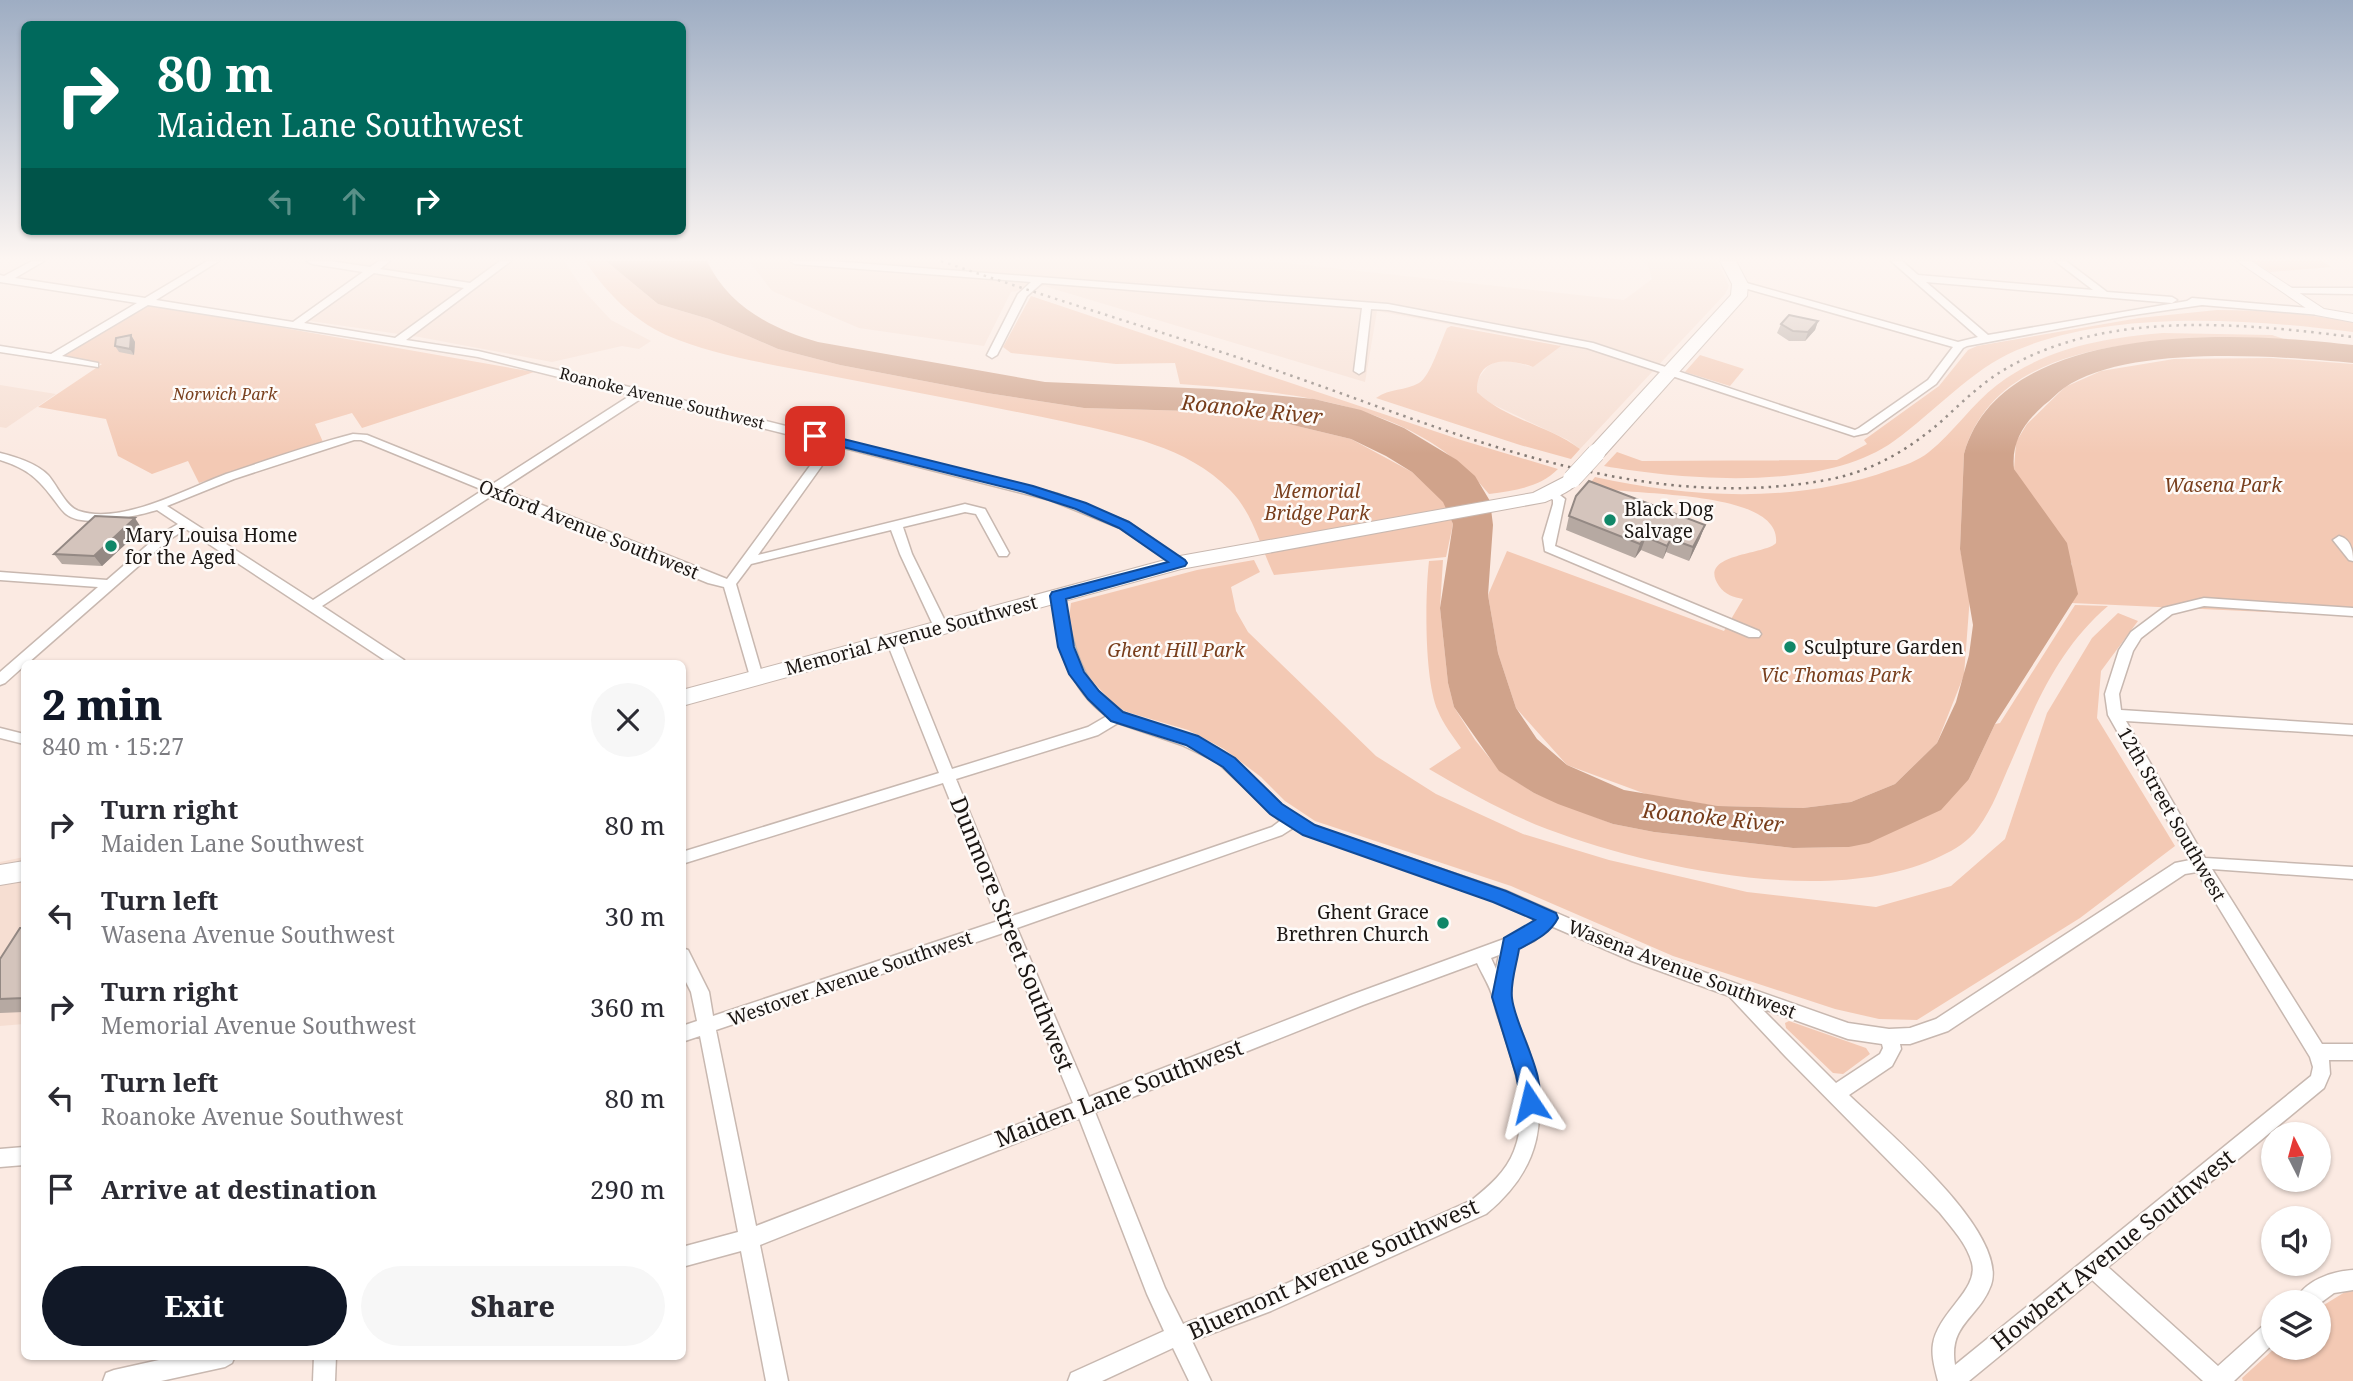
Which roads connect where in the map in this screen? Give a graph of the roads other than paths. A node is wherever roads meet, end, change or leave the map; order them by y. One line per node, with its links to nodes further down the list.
1 (106, 325): 16 (street)
2 (305, 325): 12 (street, Roanoke Avenue Southwest)
3 (419, 325): 12 (street)
4 (1007, 325): 15 (street)
5 (1364, 325): 18 (street)
6 (1486, 325): 19 (street)
7 (1711, 325): 19 (main road, Memorial Avenue Southwest)
8 (1886, 325): 13 (street)
9 (1970, 325): 11 (street)
10 (2056, 325): 11 (street)
11 (1985, 338): 13 (street)
12 (399, 340): 20 (street, Roanoke Avenue Southwest)
13 (1959, 346): 19 (street)
14 (0, 349): 16 (street)
15 (992, 355)
16 (52, 358): 17 (street)
17 (94, 365)
18 (1359, 371)
19 (1668, 371): 24 (main road, Memorial Avenue Southwest, bridge)
20 (642, 393): 21 (street, Roanoke Avenue Southwest); 23 (street)
21 (834, 441): 31 (street); 32 (street, Roanoke Avenue Southwest)
22 (0, 456): 25 (street)
23 (491, 490): 25 (street, Oxford Avenue Southwest); 35 (street, Oxford Avenue Southwest); 37 (street)
24 (1552, 493): 32 (main road, Memorial Avenue Southwest); 40 (street)
25 (158, 505): 26 (street)
26 (186, 524): 34 (street); 37 (street)
27 (896, 525): 29 (street); 31 (street); 39 (street)
28 (2339, 540): 30 (street)
29 (1003, 553)
30 (2353, 557)
31 (744, 562): 35 (street)
32 (1180, 563): 36 (main road, Memorial Avenue Southwest)
33 (0, 576): 34 (street)
34 (111, 584): 42 (street)
35 (730, 584): 45 (street)
36 (1058, 596): 39 (main road, Memorial Avenue Southwest); 49 (street, Wasena Avenue Southwest)
37 (313, 606): 43 (street)
38 (2353, 612): 48 (street, 12th Street Southwest)
39 (941, 627): 41 (main road, Memorial Avenue Southwest)
40 (1754, 634)
41 (893, 640): 45 (main road, Memorial Avenue Southwest); 53 (street, Dunmore Street Southwest)
42 (24, 660)
43 (394, 660)
44 (21, 663): 46 (street)
45 (756, 677): 47 (main road, Memorial Avenue Southwest)
46 (0, 681)
47 (686, 697)
48 (2115, 715): 50 (street); 56 (street, 12th Street Southwest)
49 (1117, 717): 53 (street); 54 (street, Wasena Avenue Southwest)
50 (2353, 730)
51 (0, 733): 52 (street)
52 (21, 738)
53 (948, 776): 55 (street); 61 (street, Dunmore Street Southwest)
54 (1292, 821): 60 (street, Wasena Avenue Southwest); 61 (street, Westover Avenue Southwest)
55 (686, 857)
56 (2200, 863): 58 (street, Wasena Avenue Southwest); 69 (street, Wasena Avenue Southwest); 70 (street, 12th Street Southwest)
57 (21, 872): 59 (main road)
58 (2353, 873)
59 (0, 875)
60 (1549, 918): 62 (street, Maiden Lane Southwest); 65 (street, Wasena Avenue Southwest)
61 (1007, 924): 67 (street, Westover Avenue Southwest); 73 (street, Dunmore Street Southwest)
62 (1510, 944): 63 (street, Maiden Lane Southwest); 66 (street, Bluemont Avenue Southwest)
63 (1481, 955): 66 (street); 73 (street, Maiden Lane Southwest)
64 (686, 963): 67 (street)
65 (1733, 990): 69 (street, Wasena Avenue Southwest); 72 (street)
66 (1502, 997): 81 (street, Bluemont Avenue Southwest)
67 (708, 1026): 68 (street, Westover Avenue Southwest); 76 (street)
68 (686, 1033)
69 (1889, 1037): 72 (street)
70 (2316, 1052): 71 (street); 78 (street, Howbert Avenue Southwest)
71 (2353, 1052)
72 (1835, 1094): 90 (street)
73 (1084, 1107): 76 (street, Maiden Lane Southwest); 81 (street, Dunmore Street Southwest)
74 (21, 1156): 75 (street)
75 (0, 1158)
76 (749, 1239): 77 (street, Maiden Lane Southwest); 87 (street)
77 (686, 1256)
78 (2092, 1266): 90 (street, Howbert Avenue Southwest); 91 (street)
79 (2353, 1280): 80 (street)
80 (2319, 1290)
81 (1177, 1337): 88 (street, Bluemont Avenue Southwest); 89 (street, Dunmore Street Southwest)
82 (2261, 1341): 91 (street)
83 (207, 1360): 85 (street)
84 (325, 1360): 86 (street)
85 (114, 1381)
86 (324, 1381)
87 (777, 1381)
88 (1079, 1381)
89 (1200, 1381)
90 (1950, 1381)
91 (2219, 1381)

